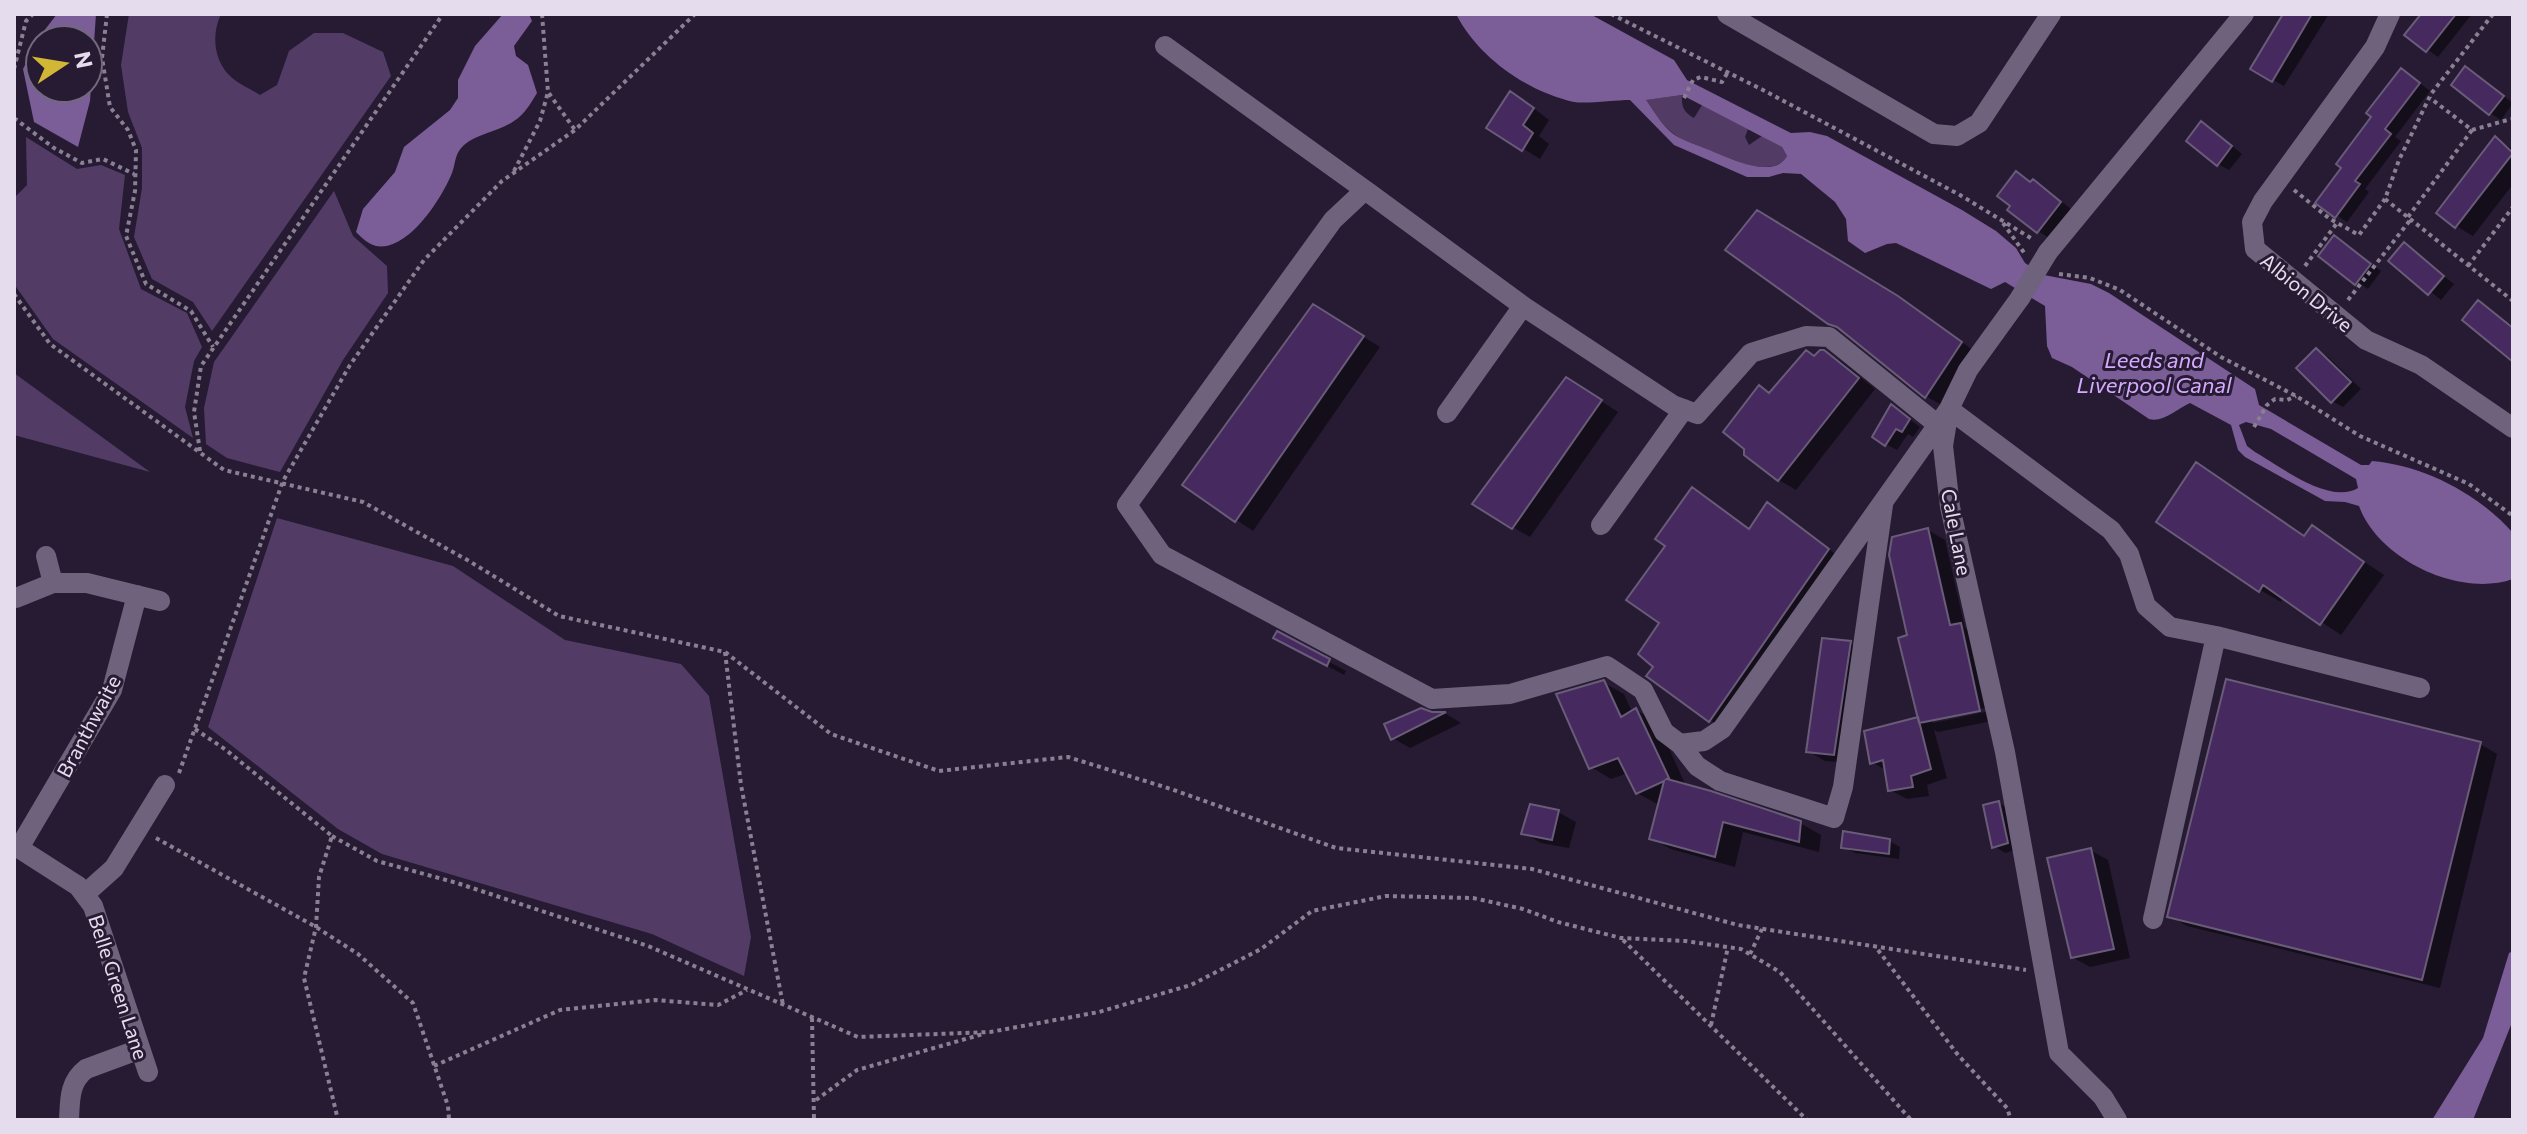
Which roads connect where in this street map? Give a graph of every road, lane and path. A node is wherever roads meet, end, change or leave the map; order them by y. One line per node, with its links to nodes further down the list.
1 (33, 14): 13 (path)
2 (107, 14): 22 (path)
3 (443, 14): 39 (path)
4 (542, 14): 15 (path)
5 (695, 14): 20 (path)
6 (1611, 14): 14 (path)
7 (1727, 14): 8 (street)
8 (2051, 14)
9 (2244, 14): 31 (street, Cale Lane)
10 (2390, 14): 24 (street, Albion Drive)
11 (2493, 14): 17 (path)
12 (1165, 46): 25 (street)
13 (14, 69)
14 (1728, 72): 16 (path); 29 (path)
15 (548, 92): 20 (path); 23 (path)
16 (1684, 98)
17 (2429, 98): 21 (path); 26 (path)
18 (14, 118): 22 (path)
19 (2511, 119): 21 (path)
20 (575, 130): 23 (path)
21 (2472, 130): 28 (path)
22 (135, 174): 39 (path)
23 (512, 174): 47 (path)
24 (2280, 178): 30 (path); 45 (street, Albion Drive)
25 (1365, 190): 38 (street); 60 (street)
26 (2385, 199): 28 (path); 30 (path)
27 (2513, 207): 33 (path)
28 (2409, 218): 33 (path); 37 (path)
29 (2003, 223): 31 (path); 32 (path)
30 (2337, 223): 34 (path)
31 (2049, 258): 40 (path); 43 (street, Cale Lane, bridge)
32 (2029, 260)
33 (2468, 266): 36 (path)
34 (2303, 269)
35 (14, 294): 46 (path)
36 (2513, 301)
37 (2347, 302)
38 (1523, 306): 41 (street); 42 (street)
39 (213, 348): 46 (path)
40 (2296, 396): 44 (path); 49 (path)
41 (1684, 409): 43 (street); 50 (street)
42 (1447, 413)
43 (1943, 417): 48 (street); 56 (street); 73 (street, Cale Lane)
44 (2254, 427)
45 (2513, 428)
46 (201, 453): 47 (path)
47 (283, 481): 57 (path); 59 (path)
48 (1884, 501): 60 (street); 60 (street)
49 (2513, 516)
50 (1601, 525)
51 (46, 556): 52 (street)
52 (53, 583): 53 (street); 54 (street)
53 (137, 595): 55 (street); 64 (street, Branthwaite)
54 (16, 598)
55 (160, 601)
56 (2216, 636): 58 (street); 66 (street)
57 (725, 652): 68 (path); 75 (path)
58 (2420, 688)
59 (195, 729): 61 (path); 63 (path)
60 (1680, 744)
61 (165, 785): 62 (street)
62 (140, 829): 65 (street); 67 (path)
63 (332, 836): 67 (path); 74 (path)
64 (16, 846): 65 (street, Belle Green Lane)
65 (85, 894): 79 (street, Belle Green Lane)
66 (2153, 919)
67 (316, 927): 80 (path); 84 (path)
68 (1762, 929): 71 (path); 72 (path)
69 (1621, 938): 70 (path); 77 (path); 78 (path)
70 (1728, 947): 72 (path); 77 (path)
71 (1876, 949): 73 (path); 89 (path)
72 (1750, 954): 88 (path)
73 (2045, 972): 90 (street, Cale Lane)
74 (747, 990): 75 (path); 80 (path)
75 (783, 1006): 76 (path)
76 (812, 1018): 78 (path); 82 (path)
77 (1711, 1025): 87 (path)
78 (990, 1032): 82 (path)
79 (140, 1049): 81 (street, Belle Green Lane); 83 (street)
80 (434, 1066): 85 (path)
81 (148, 1072)
82 (816, 1100): 86 (path)
83 (69, 1120)
84 (338, 1120)
85 (449, 1120)
86 (814, 1120)
87 (1807, 1120)
88 (1911, 1120)
89 (2011, 1120)
90 (2117, 1120)

